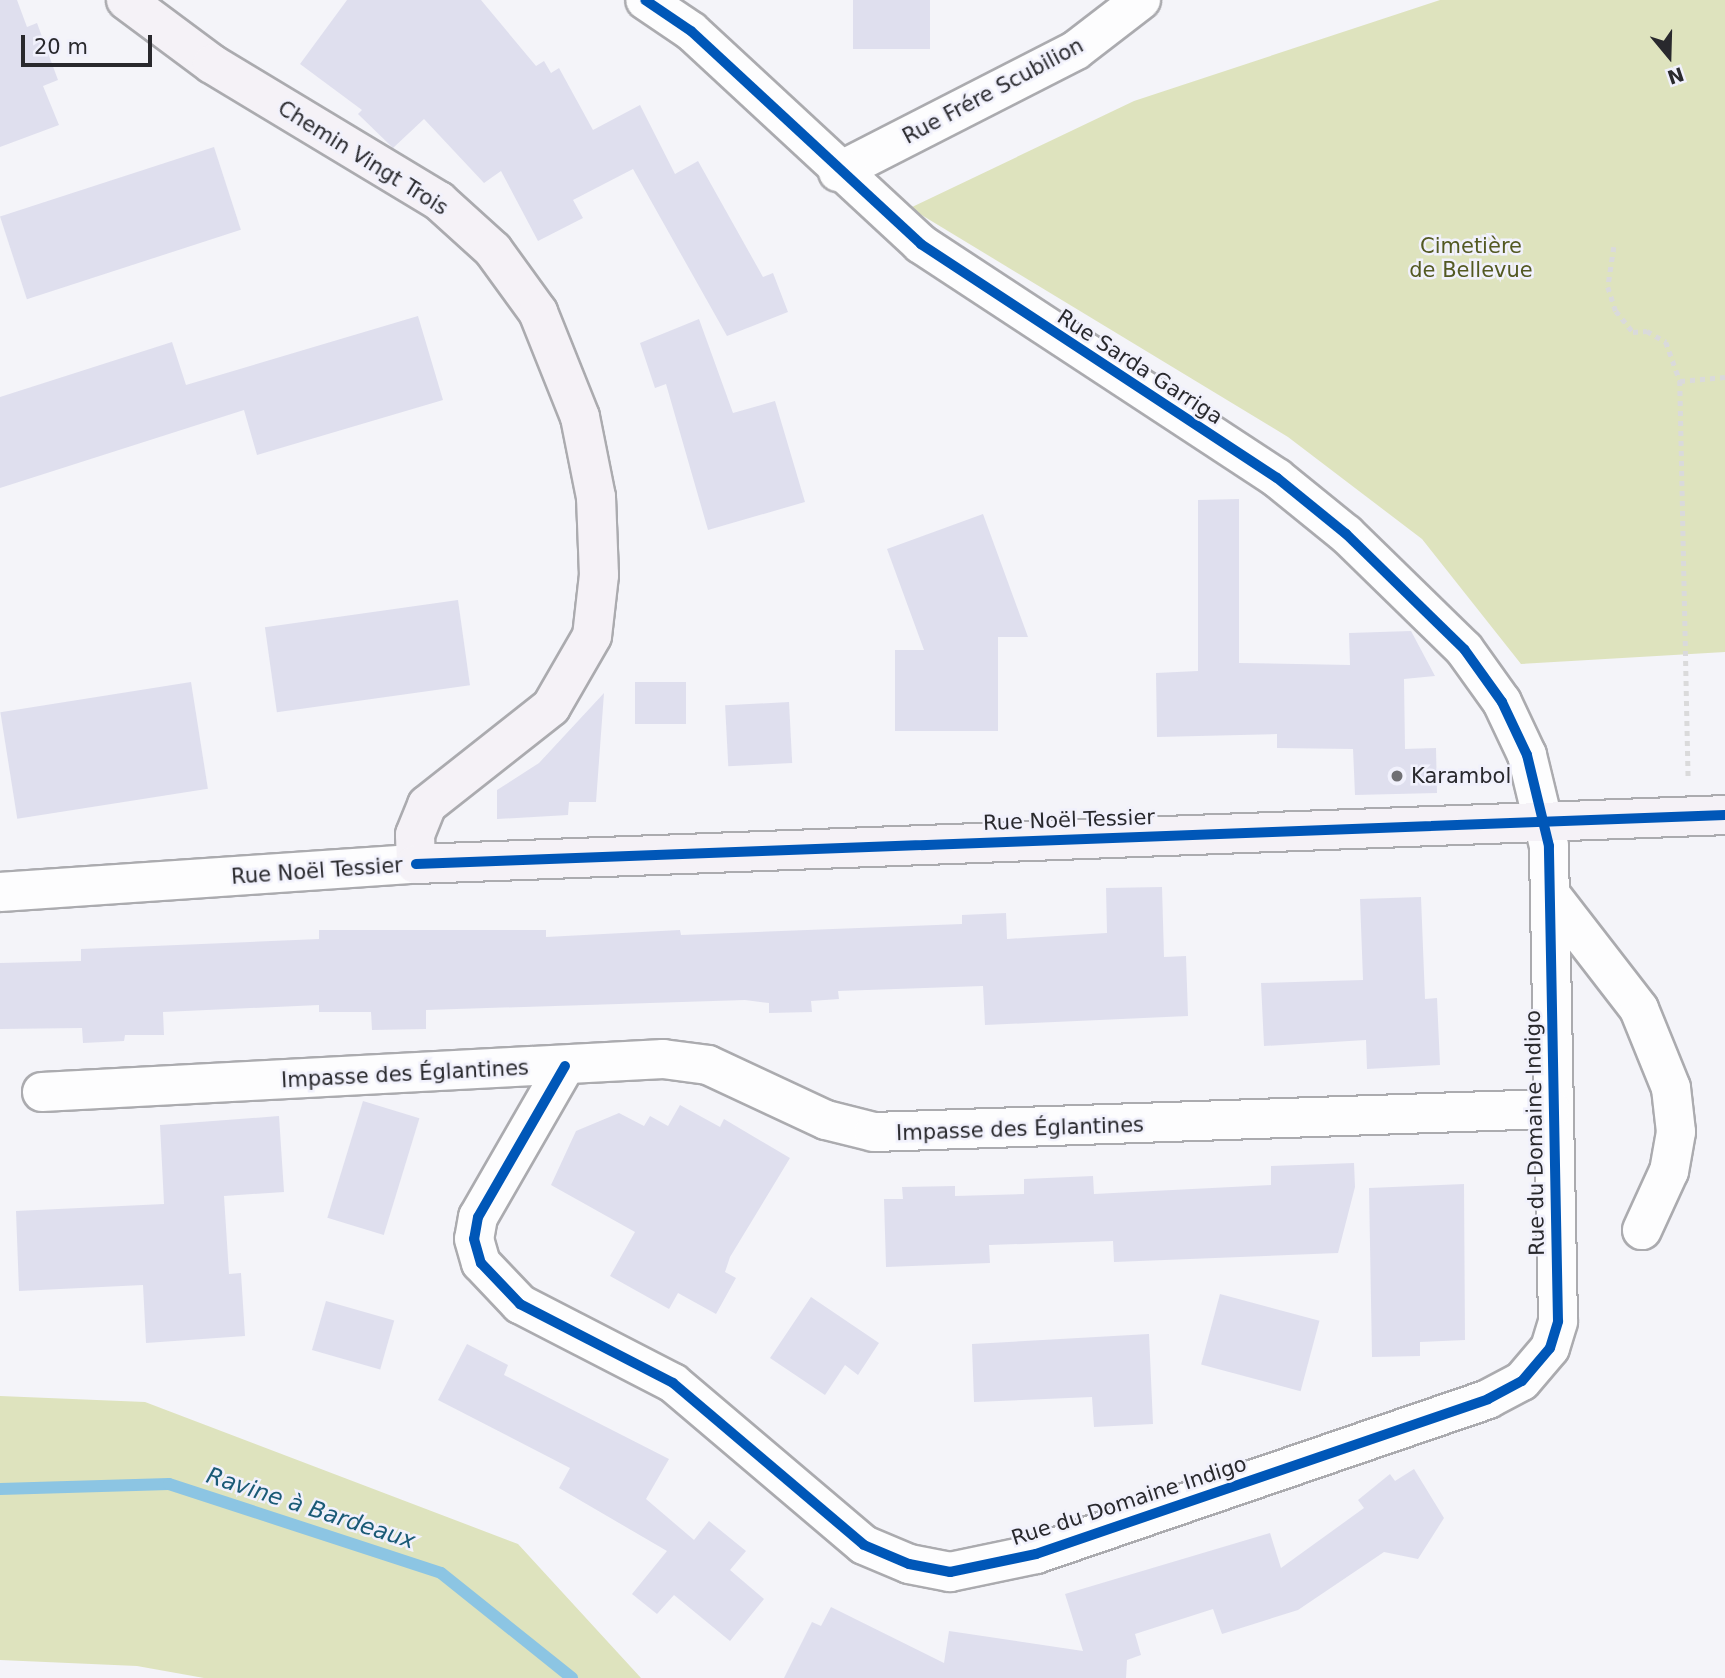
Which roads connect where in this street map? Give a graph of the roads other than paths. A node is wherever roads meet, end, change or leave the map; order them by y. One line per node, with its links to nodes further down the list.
1 (126, 0): 7 (main road, Chemin Vingt Trois)
2 (645, 0): 4 (street, Rue Sarda Garriga)
3 (1141, 0): 4 (street, Rue Frére Scubilion)
4 (838, 172): 6 (street, Rue Sarda Garriga)
5 (1707, 815): 6 (main road, Rue Noël Tessier)
6 (1546, 820): 7 (main road, Rue Noël Tessier); 9 (street, Rue du Domaine Indigo)
7 (415, 864): 8 (street, Rue Noël Tessier)
8 (0, 892)
9 (1551, 895): 12 (street, Rue du Domaine Indigo); 13 (street)
10 (565, 1066): 11 (street, Impasse des Églantines); 12 (street, Impasse des Églantines); 12 (street, Rue du Domaine Indigo)
11 (42, 1092)
12 (1551, 1109)
13 (1642, 1230)

